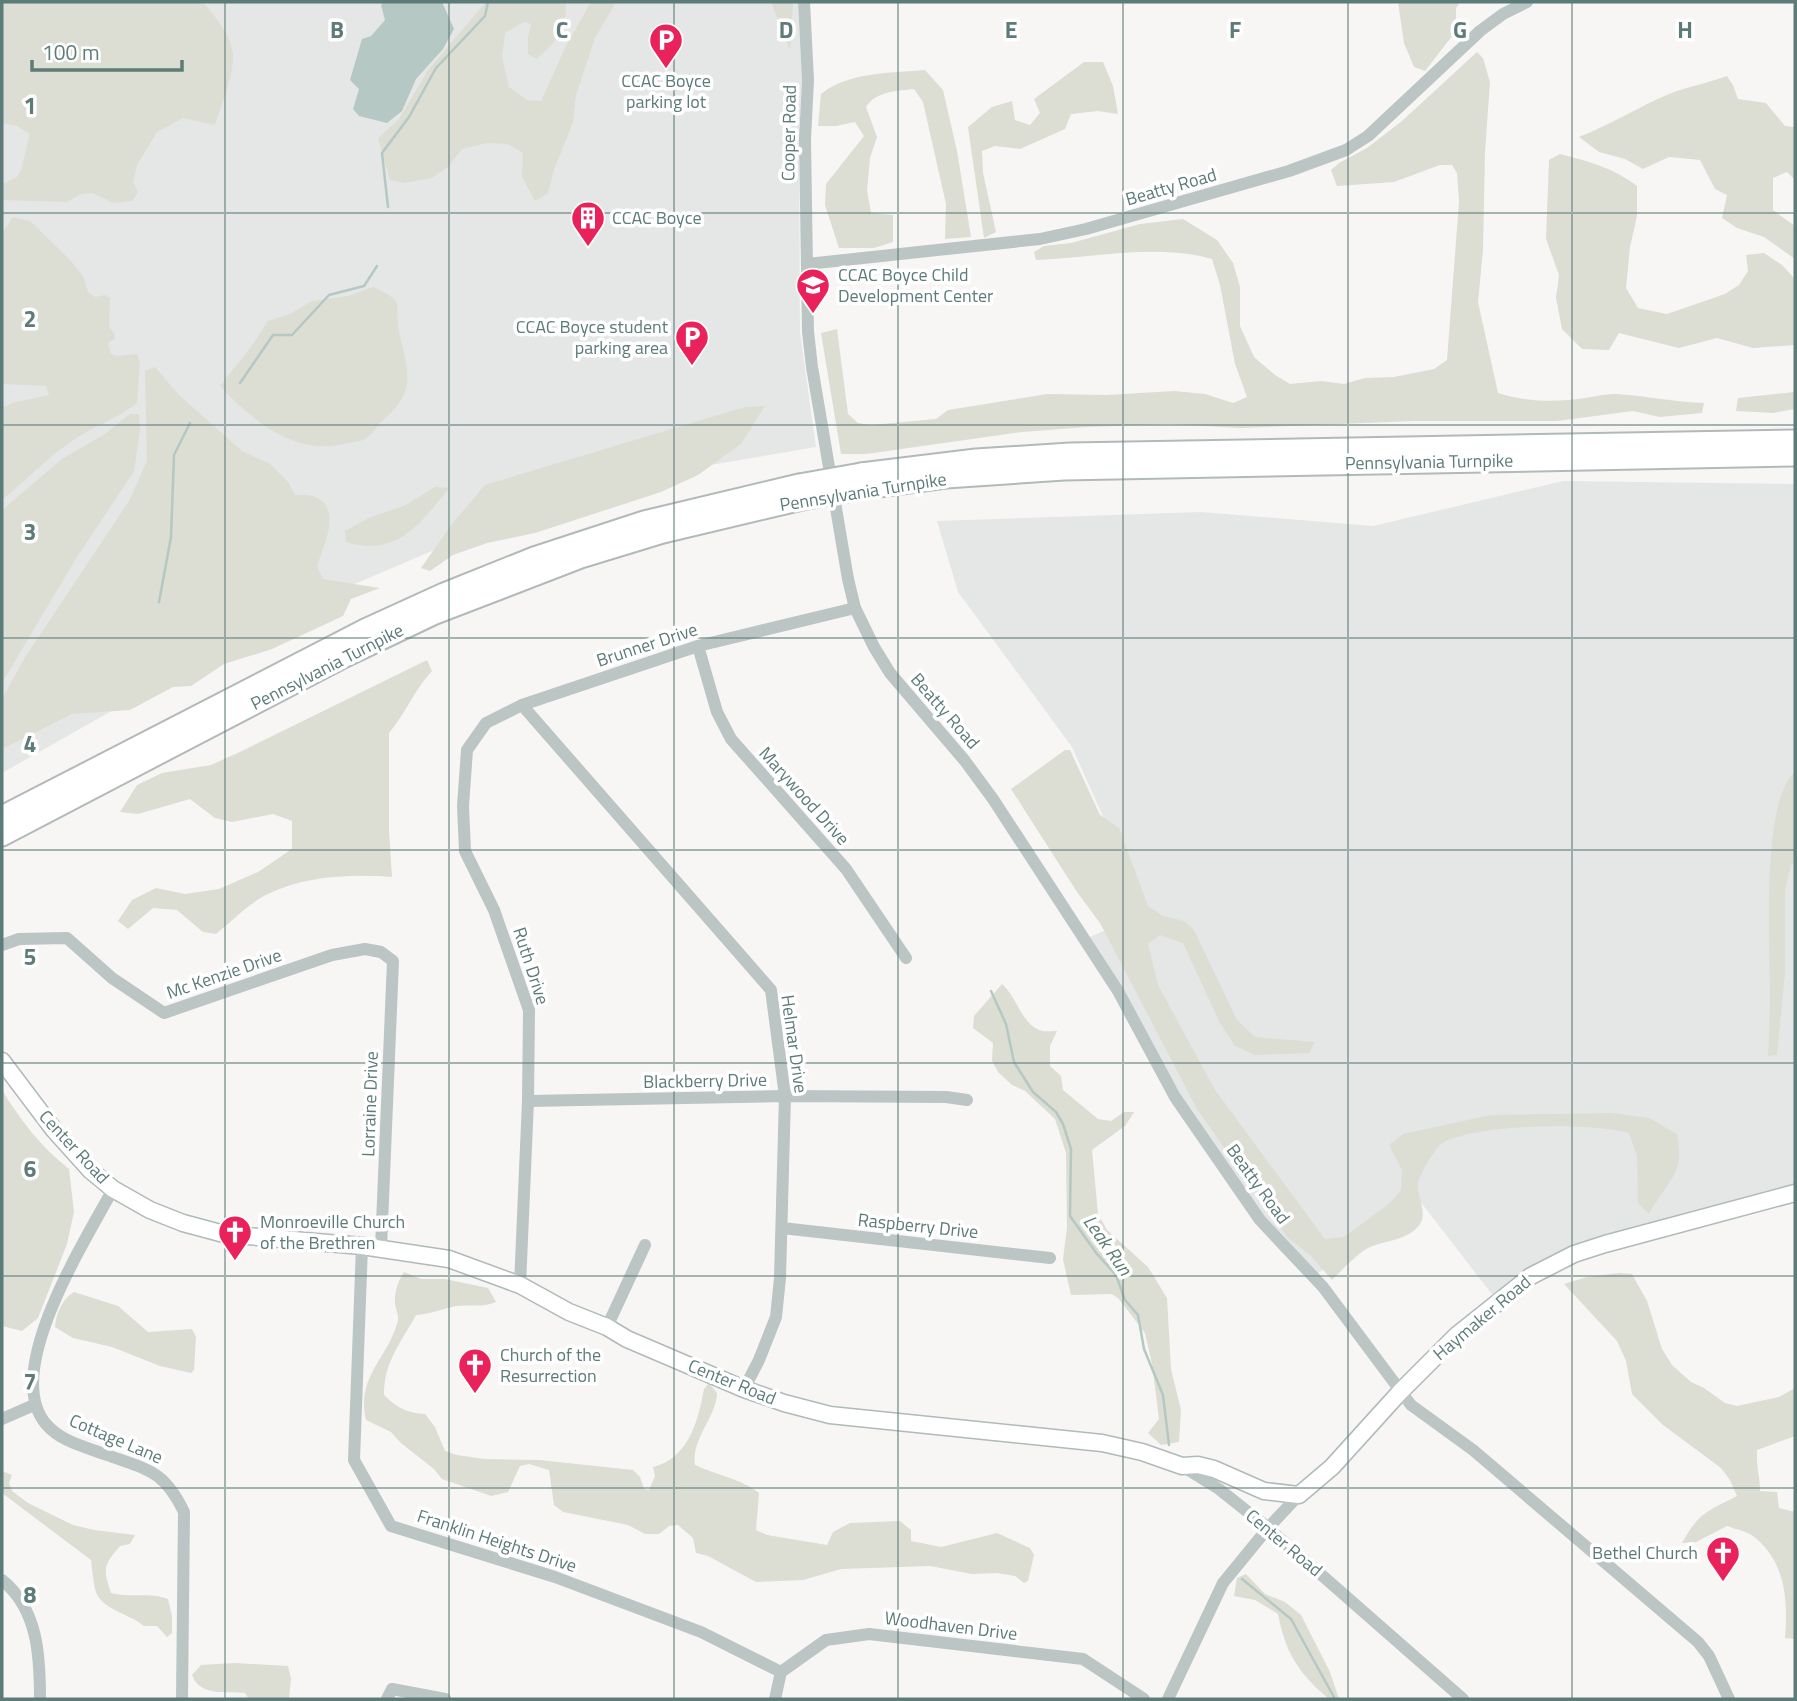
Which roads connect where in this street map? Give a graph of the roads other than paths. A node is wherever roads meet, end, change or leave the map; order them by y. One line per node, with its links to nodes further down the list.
1 (803, 2): 3 (street, Cooper Road)
2 (1527, 2): 3 (street, Beatty Road)
3 (807, 264): 8 (street, Beatty Road)
4 (1795, 440): 6 (highway, Pennsylvania Turnpike)
5 (1795, 456): 6 (highway, Pennsylvania Turnpike)
6 (863, 481): 7 (highway, Pennsylvania Turnpike, bridge)
7 (800, 492): 12 (highway, Pennsylvania Turnpike); 13 (highway, Pennsylvania Turnpike)
8 (855, 608): 9 (street, Brunner Drive); 31 (street, Beatty Road)
9 (698, 646): 10 (street, Brunner Drive); 15 (street, Marywood Drive)
10 (522, 705): 11 (street, Brunner Drive); 18 (street, Helmar Drive)
11 (467, 750): 20 (street, Ruth Drive)
12 (2, 817)
13 (2, 836)
14 (2, 946): 16 (street, Mc Kenzie Drive)
15 (906, 958)
16 (394, 961): 26 (street, Lorraine Drive)
17 (2, 1061): 21 (main road, Center Road)
18 (785, 1096): 19 (street, Blackberry Drive); 20 (street, Blackberry Drive); 23 (street, Helmar Drive)
19 (967, 1100)
20 (528, 1101): 28 (street, Ruth Drive)
21 (113, 1189): 25 (main road, Center Road); 32 (street)
22 (1795, 1193): 31 (main road, Haymaker Road)
23 (782, 1228): 27 (street, Raspberry Drive); 30 (street, Helmar Drive)
24 (645, 1245): 29 (street)
25 (362, 1246): 26 (main road, Center Road); 38 (street, Franklin Heights Drive)
26 (382, 1248): 28 (main road, Center Road)
27 (1050, 1258)
28 (520, 1285): 29 (main road, Center Road)
29 (607, 1327): 30 (main road, Center Road)
30 (744, 1389): 34 (main road, Center Road)
31 (1400, 1392): 35 (main road, Haymaker Road); 47 (street, Beatty Road)
32 (34, 1405): 33 (street); 40 (street, Cottage Lane)
33 (2, 1419)
34 (1182, 1466): 35 (main road); 36 (street, Center Road)
35 (1299, 1495): 36 (street, Haymaker Road)
36 (1268, 1528): 45 (street, Haymaker Road); 46 (street, Center Road)
37 (2, 1580): 39 (street)
38 (781, 1672): 43 (street); 44 (street, Woodhaven Drive)
39 (40, 1699)
40 (182, 1699)
41 (387, 1699): 42 (street)
42 (445, 1699)
43 (775, 1699)
44 (1144, 1699)
45 (1168, 1699)
46 (1463, 1699)
47 (1729, 1699)

